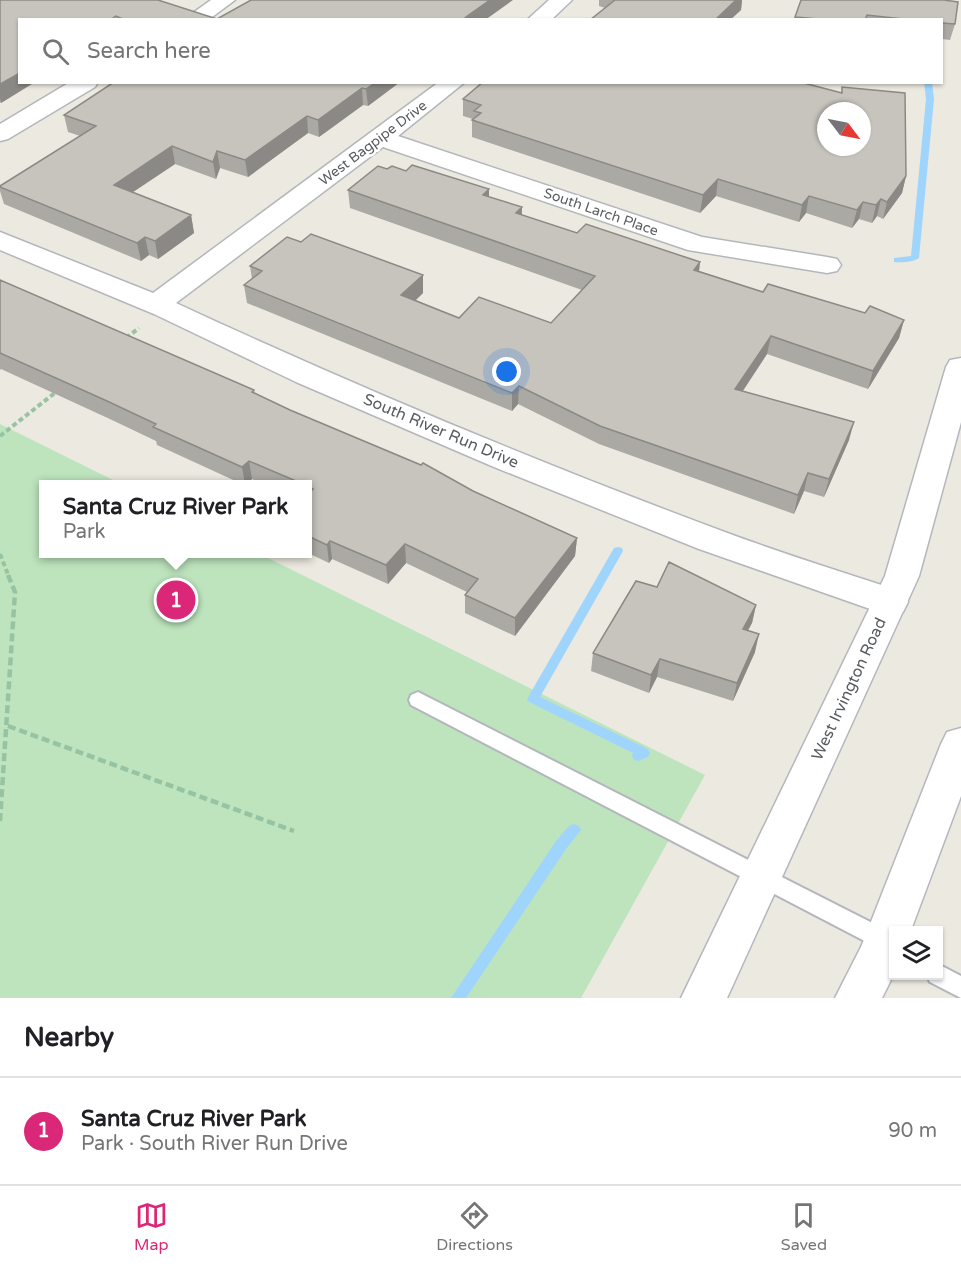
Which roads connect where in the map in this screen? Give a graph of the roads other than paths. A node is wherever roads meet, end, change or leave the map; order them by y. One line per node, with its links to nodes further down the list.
1 (561, 0): 4 (street)
2 (222, 1): 3 (street)
3 (196, 18)
4 (542, 18)
5 (84, 84): 7 (street)
6 (451, 84): 8 (street, West Bagpipe Drive)
7 (0, 134)
8 (381, 138): 10 (street, South Larch Place); 11 (street, West Bagpipe Drive)
9 (0, 240): 11 (street, South River Run Drive)
10 (827, 265)
11 (160, 307): 13 (street, South River Run Drive)
12 (961, 367): 13 (street, West Irvington Road)
13 (890, 602): 16 (street, West Irvington Road)
14 (418, 700): 16 (lane)
15 (961, 744): 17 (street)
16 (762, 876): 18 (lane); 22 (street, West Irvington Road)
17 (896, 926)
18 (889, 942)
19 (889, 945): 23 (street)
20 (943, 977): 21 (lane)
21 (961, 988)
22 (704, 998)
23 (858, 998)

